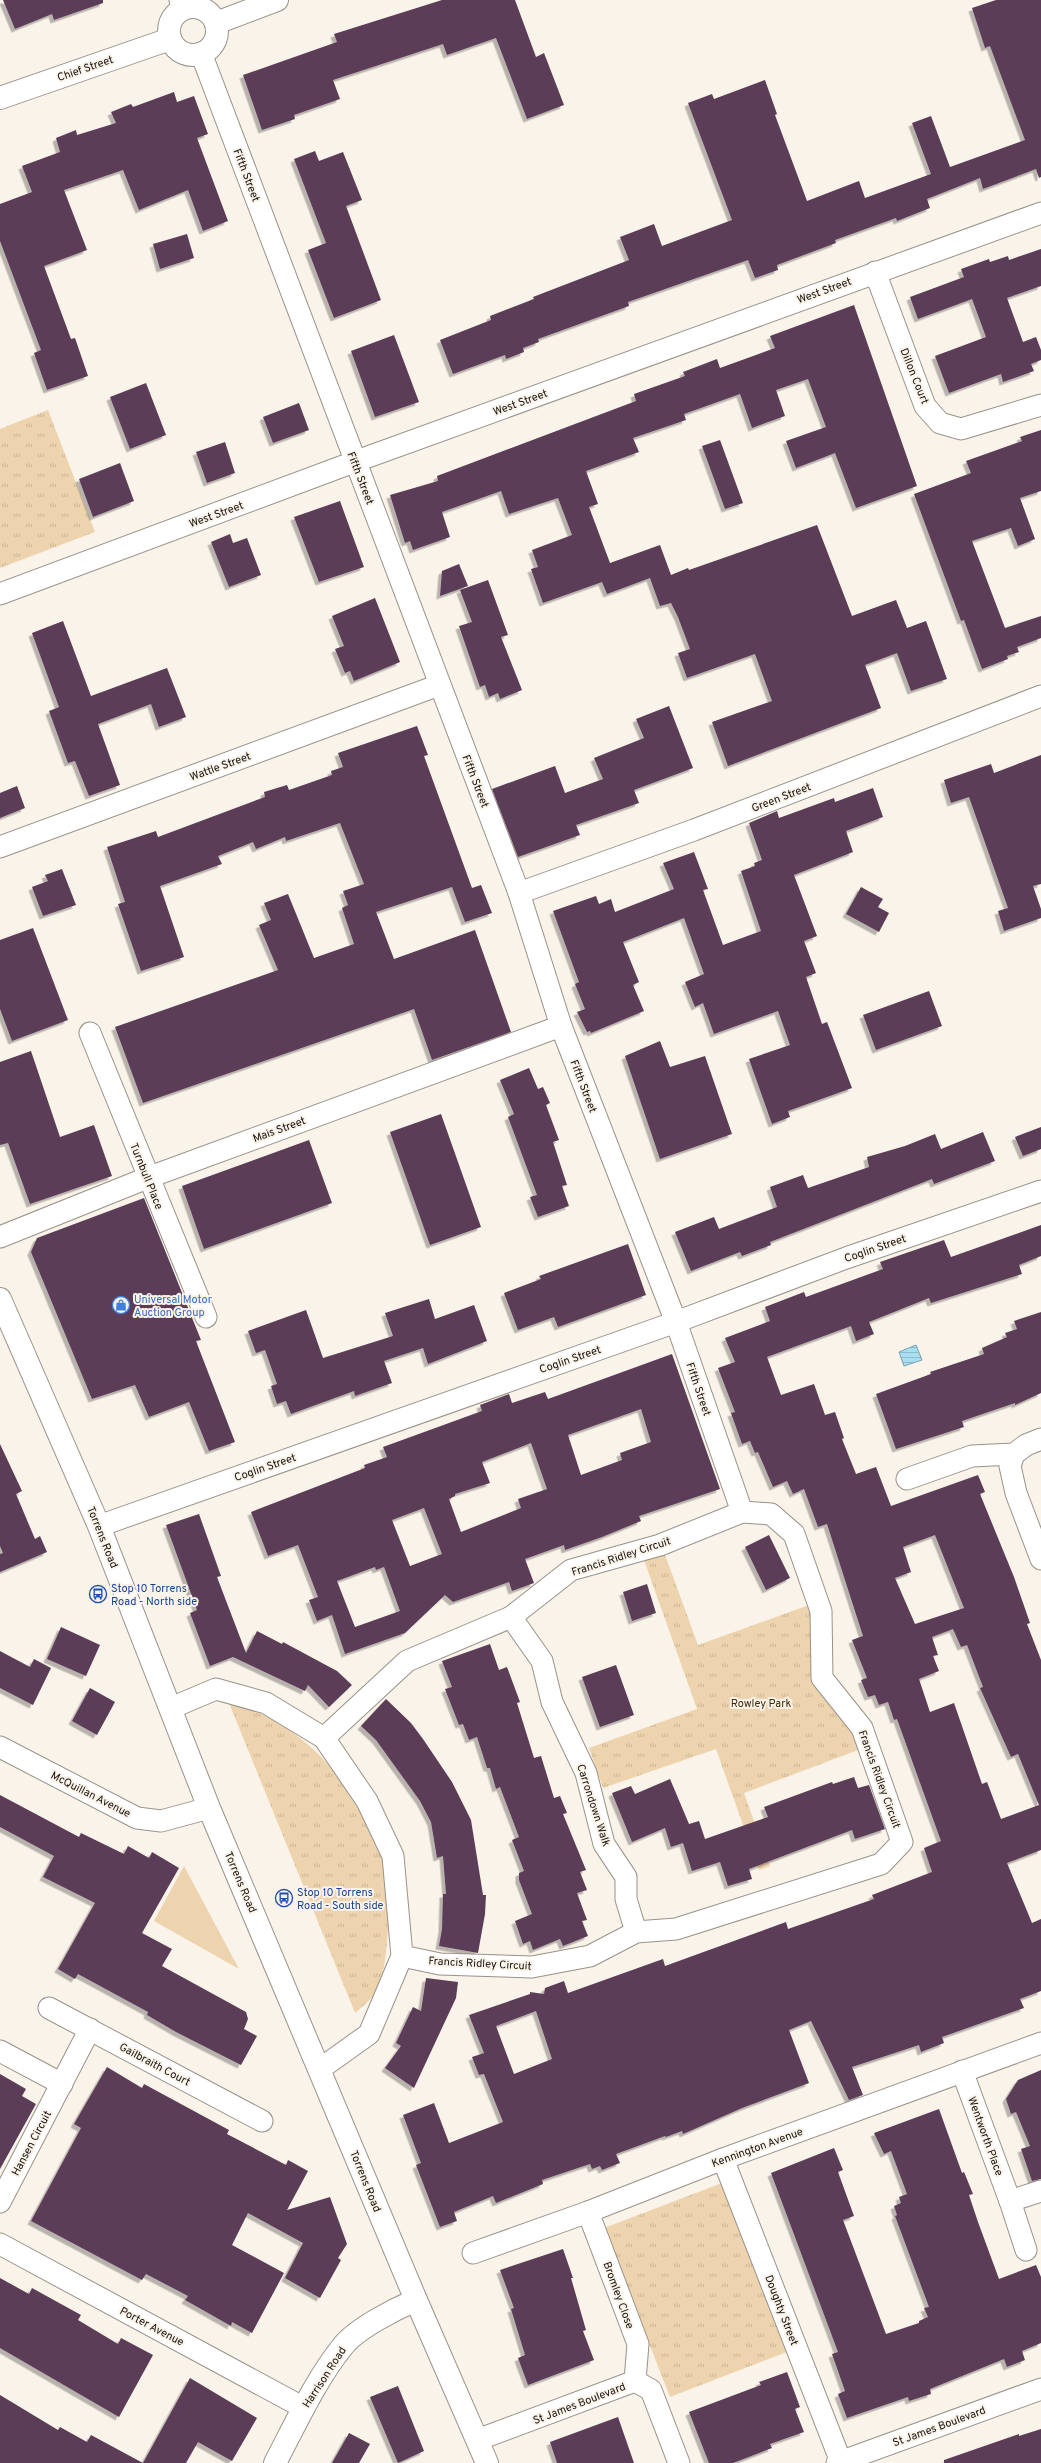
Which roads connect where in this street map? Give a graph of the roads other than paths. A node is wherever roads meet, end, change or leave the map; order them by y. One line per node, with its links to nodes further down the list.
1 (277, 0): 3 (main road)
2 (181, 4): 3 (main road); 4 (main road)
3 (216, 23): 5 (main road)
4 (170, 39): 5 (main road); 6 (main road, Chief Street)
5 (201, 53): 10 (street, Fifth Street)
6 (0, 98)
7 (1041, 213): 8 (street, West Street)
8 (874, 272): 9 (street, Dillon Court); 10 (street, West Street)
9 (1041, 405)
10 (354, 462): 11 (street, West Street); 12 (street, Fifth Street)
11 (0, 594)
12 (439, 685): 14 (street, Wattle Street); 15 (street, Fifth Street)
13 (1041, 696): 15 (street, Green Street)
14 (0, 847)
15 (519, 893): 16 (street, Fifth Street)
16 (561, 1026): 18 (street, Mais Street); 23 (street, Fifth Street)
17 (90, 1033): 18 (street, Turnbull Place)
18 (147, 1178): 20 (street, Mais Street); 22 (street, Turnbull Place)
19 (1041, 1191): 23 (street, Coglin Street)
20 (0, 1237)
21 (0, 1299): 28 (main road, Torrens Road)
22 (206, 1317)
23 (676, 1322): 27 (street, Fifth Street); 28 (street, Coglin Street)
24 (1041, 1439): 25 (street)
25 (1014, 1454): 26 (street); 29 (street)
26 (908, 1479)
27 (742, 1512): 30 (street, Francis Ridley Circuit); 35 (street, Francis Ridley Circuit)
28 (99, 1526): 31 (main road, Torrens Road)
29 (1041, 1559)
30 (512, 1617): 32 (street, Francis Ridley Circuit); 35 (street, Carrondown Walk)
31 (171, 1708): 32 (street); 34 (main road, Torrens Road)
32 (324, 1738): 36 (street)
33 (0, 1747): 34 (street, McQuillan Avenue)
34 (209, 1808): 41 (main road, Torrens Road)
35 (636, 1932): 36 (street, Francis Ridley Circuit)
36 (402, 1956): 41 (street)
37 (49, 2008): 38 (street, Gailbraith Court)
38 (90, 2029): 43 (street, Hansen Circuit); 44 (street, Gailbraith Court)
39 (1041, 2043): 42 (street, Kennington Avenue)
40 (0, 2051): 43 (street)
41 (320, 2069): 53 (main road, Torrens Road)
42 (962, 2071): 45 (street, Kennington Avenue); 47 (street, Wentworth Place)
43 (62, 2084): 48 (street, Hansen Circuit)
44 (262, 2121)
45 (723, 2159): 49 (street, Kennington Avenue); 58 (street, Doughty Street)
46 (1041, 2190): 47 (street)
47 (1010, 2201): 51 (street, Wentworth Place)
48 (0, 2202)
49 (588, 2212): 52 (street, Kennington Avenue); 54 (street, Bromley Close)
50 (0, 2244): 56 (street, Porter Avenue)
51 (1026, 2250)
52 (473, 2253)
53 (416, 2300): 56 (main road, Harrison Road); 57 (main road, Torrens Road)
54 (635, 2381): 57 (street, St James Boulevard); 61 (street, St James Boulevard)
55 (1041, 2389): 58 (street, St James Boulevard)
56 (304, 2408): 59 (main road, Harrison Road)
57 (477, 2440): 60 (main road, Torrens Road)
58 (839, 2462)
59 (275, 2463)
60 (487, 2463)
61 (679, 2463)

